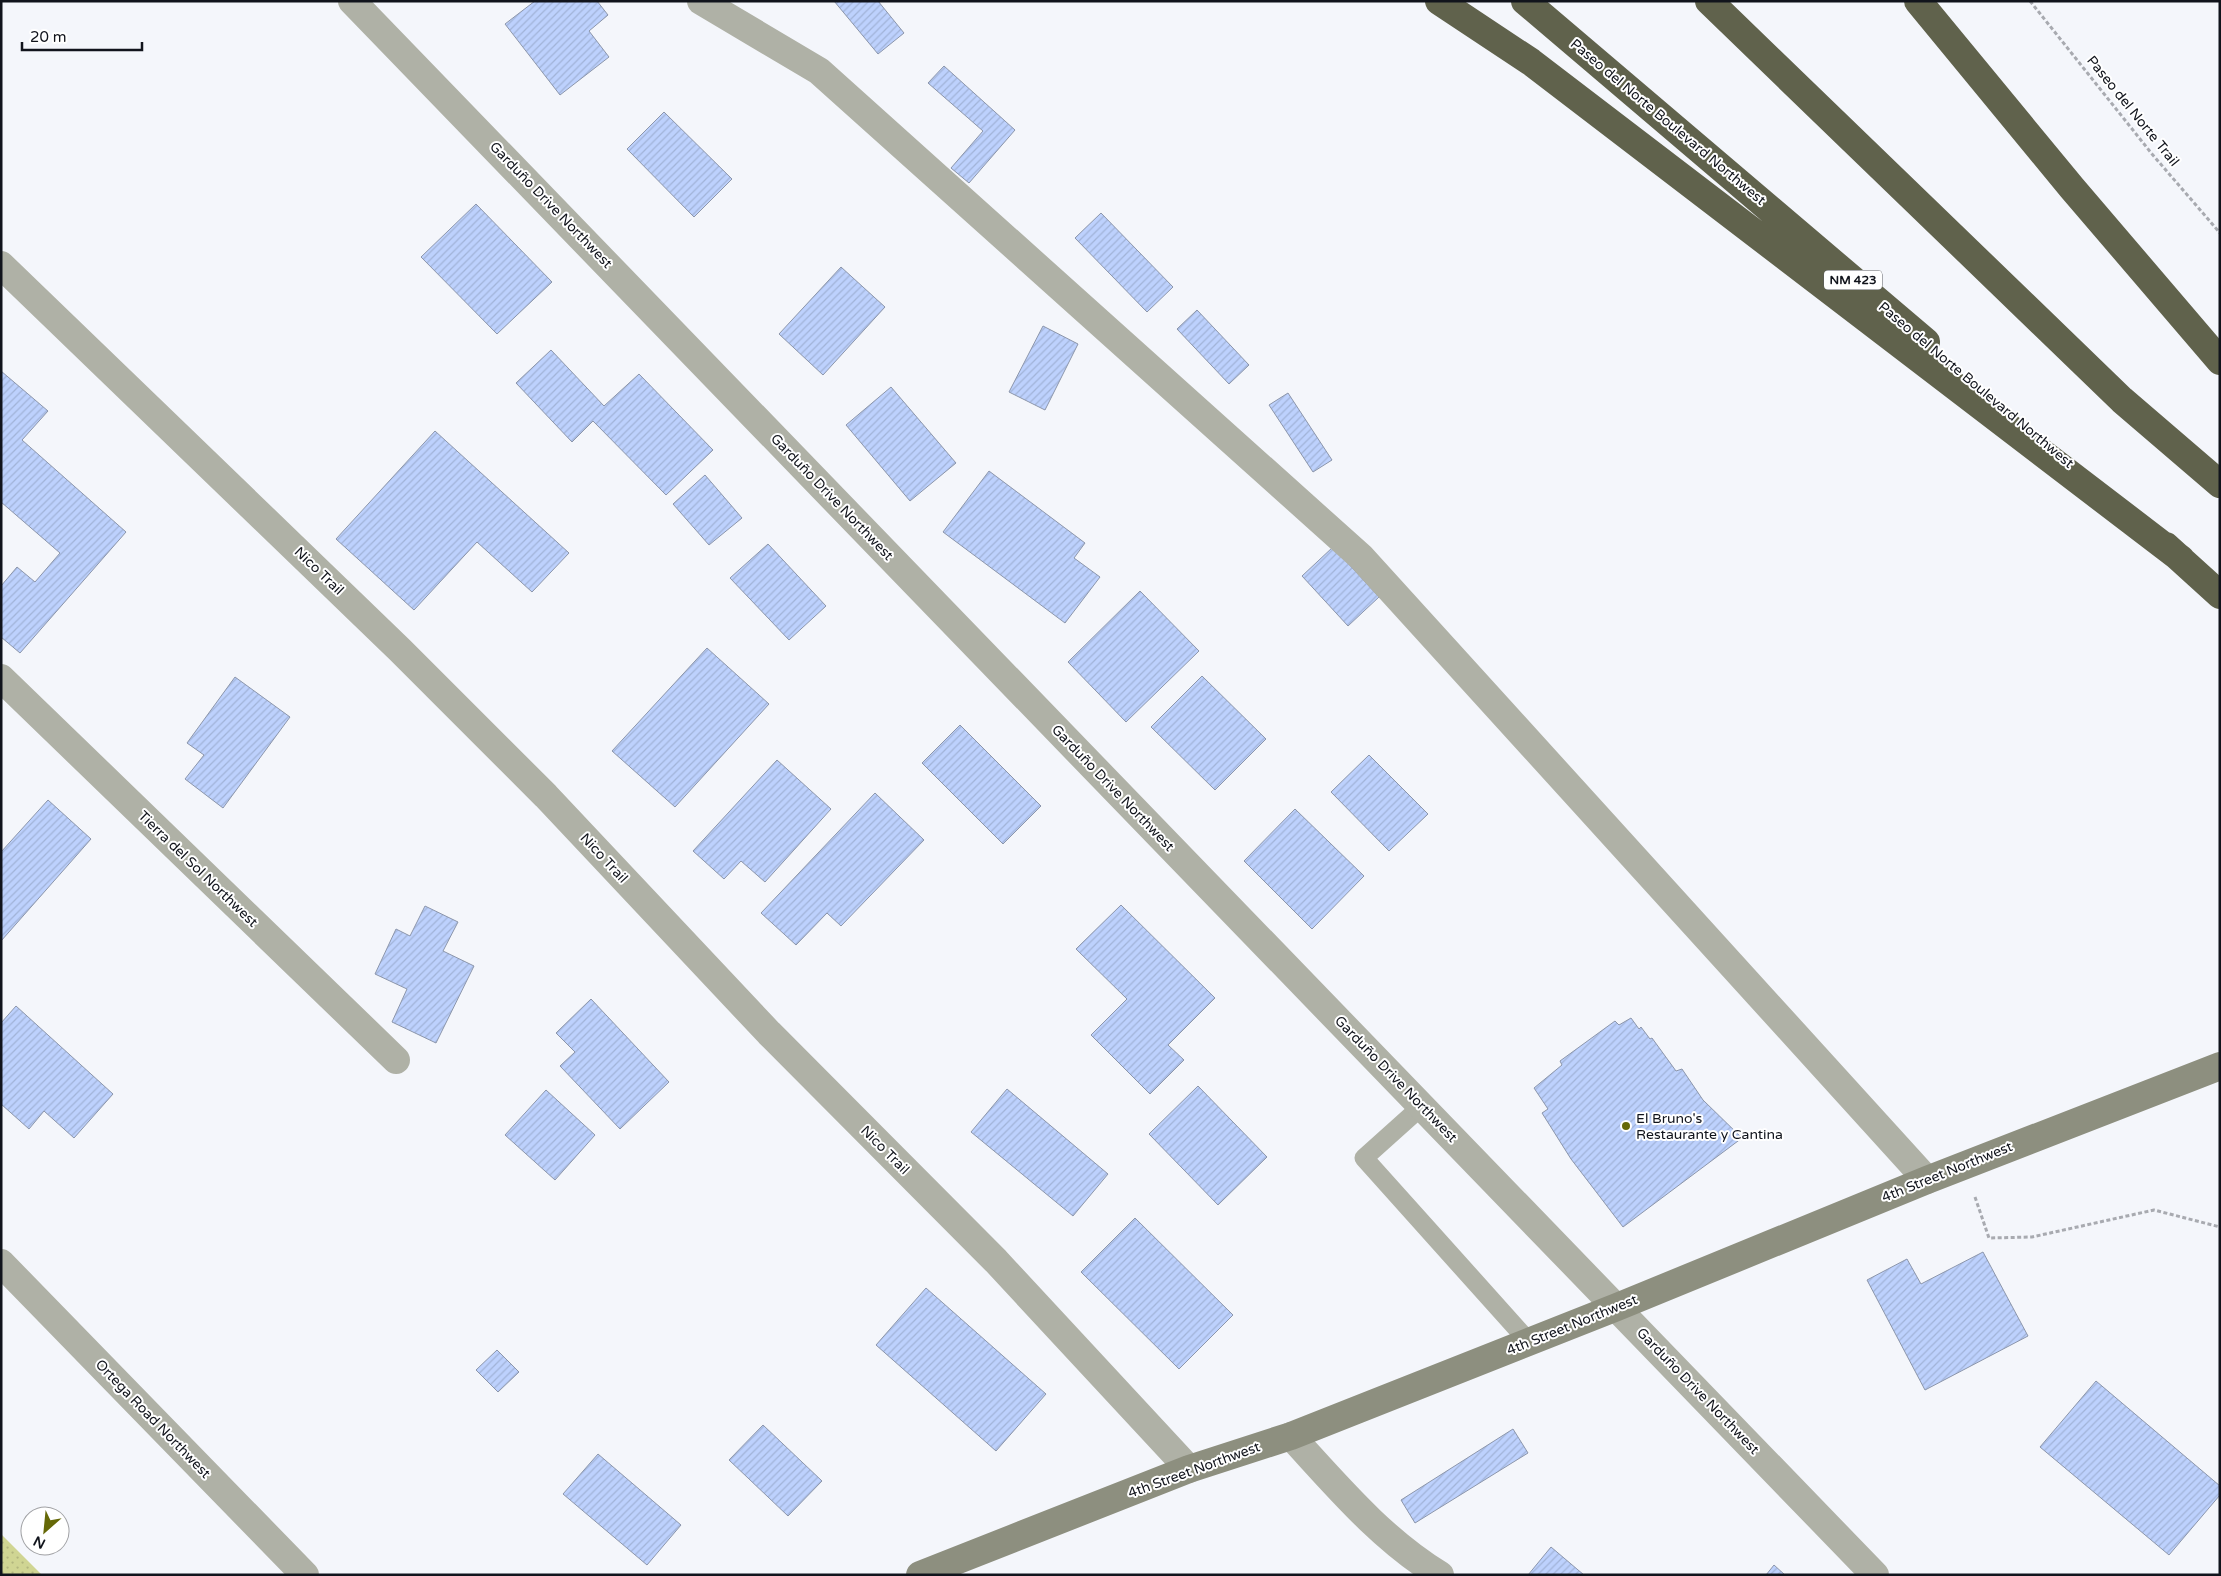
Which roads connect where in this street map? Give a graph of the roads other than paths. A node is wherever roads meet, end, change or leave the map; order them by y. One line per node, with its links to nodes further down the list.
1 (352, 1): 15 (street, Garduño Drive Northwest)
2 (701, 1): 16 (street)
3 (1439, 1): 10 (highway)
4 (1525, 1): 10 (highway, Paseo del Norte Boulevard Northwest / NM 423)
5 (1709, 1): 9 (highway)
6 (1918, 1): 8 (highway)
7 (1, 265): 21 (street, Nico Trail)
8 (2220, 361)
9 (2220, 484)
10 (2181, 558): 11 (highway, Paseo del Norte Boulevard Northwest / NM 423)
11 (2220, 595)
12 (1, 678): 13 (street, Tierra del Sol Northwest)
13 (396, 1060)
14 (2220, 1066): 16 (main road, 4th Street Northwest)
15 (1422, 1106): 18 (street, Garduño Drive Northwest); 19 (lane)
16 (1927, 1180): 18 (main road, 4th Street Northwest)
17 (1, 1263): 22 (street, Ortega Road Northwest)
18 (1617, 1307): 19 (main road, 4th Street Northwest); 25 (street, Garduño Drive Northwest)
19 (1529, 1342): 20 (main road, 4th Street Northwest)
20 (1291, 1436): 21 (main road, 4th Street Northwest); 24 (street)
21 (1189, 1469): 23 (main road, 4th Street Northwest)
22 (305, 1575)
23 (920, 1575)
24 (1440, 1575)
25 (1875, 1575)

